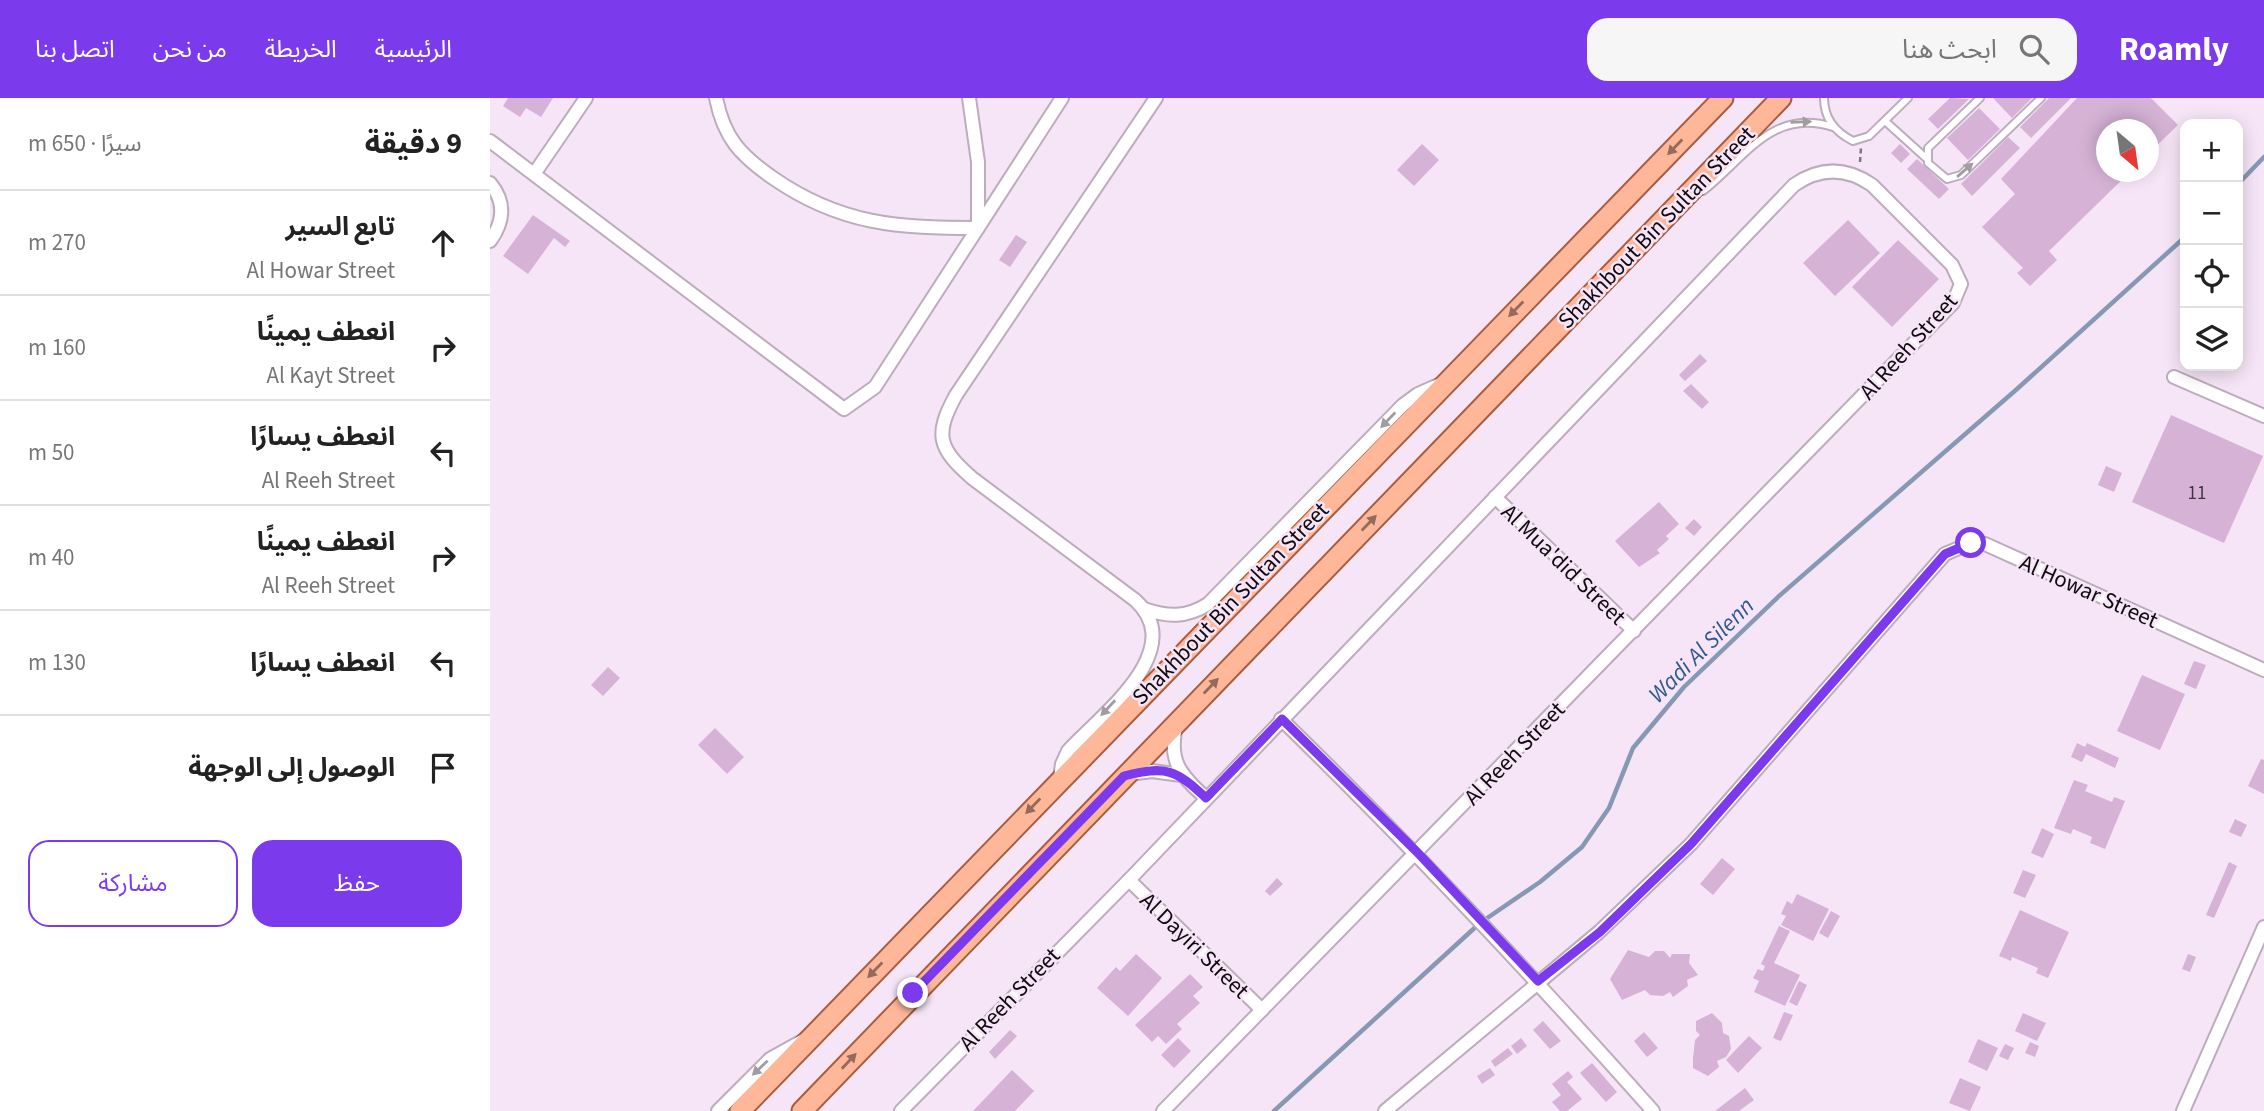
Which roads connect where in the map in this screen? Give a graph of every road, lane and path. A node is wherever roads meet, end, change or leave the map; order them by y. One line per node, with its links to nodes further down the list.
1 (586, 98): 16 (street)
2 (716, 98): 19 (street)
3 (969, 98): 19 (street)
4 (1062, 98): 19 (street)
5 (1156, 98): 25 (street)
6 (1723, 98): 22 (main road, Shakhbout Bin Sultan Street, one-way to 22)
7 (1781, 98): 18 (main road, Shakhbout Bin Sultan Street)
8 (1824, 98): 13 (lane)
9 (1908, 98): 12 (lane)
10 (1980, 98): 15 (lane)
11 (2041, 98): 15 (lane, one-way to 11)
12 (1885, 121): 13 (lane); 15 (lane)
13 (1833, 127): 18 (lane, one-way to 13)
14 (490, 141): 16 (street)
15 (1926, 158)
16 (534, 174): 19 (street)
17 (490, 183): 20 (street)
18 (1667, 215): 29 (main road, Shakhbout Bin Sultan Street, one-way to 18)
19 (978, 228)
20 (490, 241)
21 (2174, 377): 23 (street)
22 (1444, 383): 25 (street, one-way to 25); 32 (main road, Shakhbout Bin Sultan Street)
23 (2264, 416)
24 (1495, 497): 26 (street, Al Mua'did Street); 26 (street, Al Reeh Street); 28 (street, Al Reeh Street)
25 (1144, 608): 32 (street, one-way to 32)
26 (1633, 631): 34 (street, Al Reeh Street)
27 (2264, 670): 37 (street, Al Howar Street)
28 (1282, 719): 33 (street, Al Reeh Street); 34 (street)
29 (1179, 720): 30 (street); 31 (main road, Shakhbout Bin Sultan Street)
30 (1181, 775): 31 (street); 33 (street)
31 (1124, 776): 42 (main road, Shakhbout Bin Sultan Street, one-way to 31)
32 (1060, 778): 39 (main road, Shakhbout Bin Sultan Street, one-way to 39)
33 (1206, 798): 35 (street, Al Reeh Street)
34 (1417, 852): 37 (street); 38 (street, Al Reeh Street)
35 (1129, 880): 38 (street, Al Dayiri Street); 43 (street, Al Reeh Street)
36 (2264, 927): 47 (street)
37 (1538, 981): 45 (street, Al Howar Street); 46 (street)
38 (1262, 1010): 44 (street, Al Reeh Street)
39 (811, 1037): 40 (street, one-way to 40); 41 (main road, Shakhbout Bin Sultan Street)
40 (718, 1111)
41 (740, 1111)
42 (802, 1111)
43 (901, 1111)
44 (1163, 1111)
45 (1385, 1111)
46 (1653, 1111)
47 (2182, 1111)

